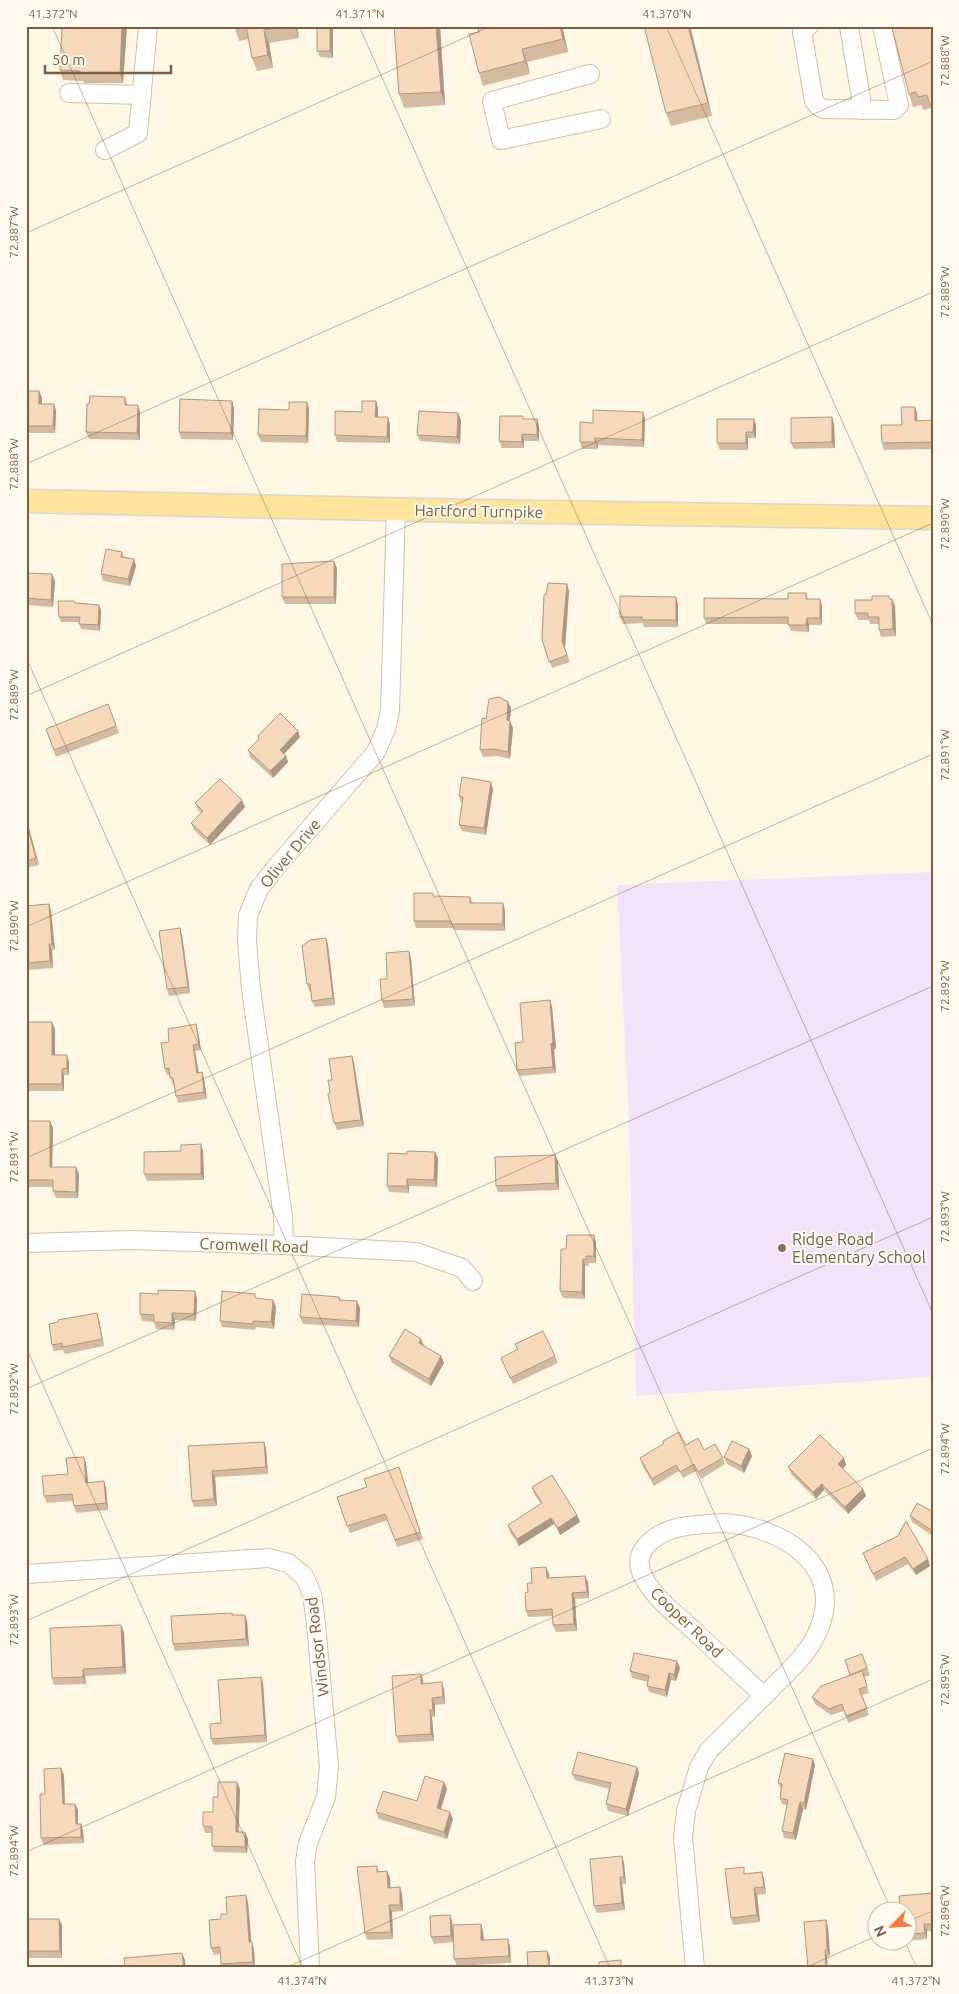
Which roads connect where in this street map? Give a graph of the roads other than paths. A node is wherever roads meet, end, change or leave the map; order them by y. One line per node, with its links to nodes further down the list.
1 (148, 26): 7 (street)
2 (809, 26): 8 (street)
3 (849, 26): 8 (street)
4 (882, 26): 8 (street)
5 (590, 74): 9 (street)
6 (69, 93): 7 (street)
7 (142, 95): 10 (street)
8 (863, 110)
9 (601, 119)
10 (105, 150)
11 (26, 501): 12 (main road, Hartford Turnpike)
12 (396, 509): 13 (main road, Hartford Turnpike); 15 (street, Oliver Drive)
13 (933, 518)
14 (26, 1243): 15 (street, Cromwell Road)
15 (284, 1245): 16 (street, Cromwell Road)
16 (473, 1281)
17 (26, 1574): 19 (street, Windsor Road)
18 (764, 1696): 18 (street, Cooper Road); 20 (street, Cooper Road)
19 (310, 1968)
20 (695, 1968)

